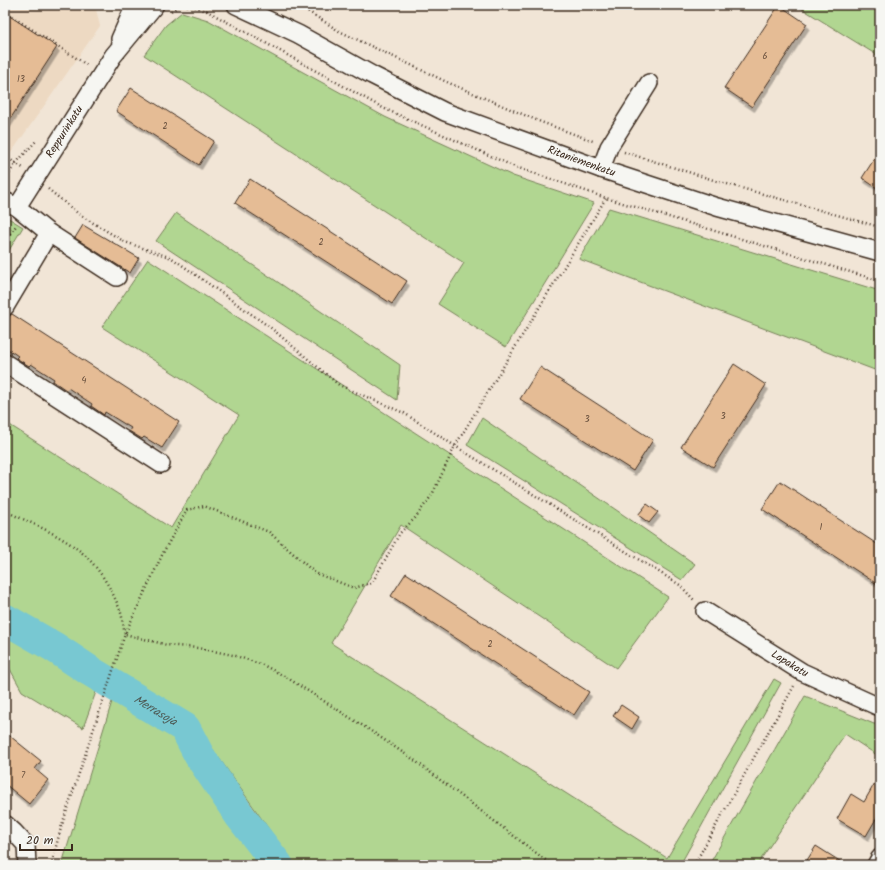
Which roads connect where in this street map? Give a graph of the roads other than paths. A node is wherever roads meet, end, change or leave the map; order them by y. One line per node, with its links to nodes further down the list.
1 (135, 5): 6 (street, Reppurinkatu)
2 (155, 5): 6 (street, Reppurinkatu)
3 (236, 5): 5 (street, Ritaniemenkatu)
4 (259, 5): 5 (street, Ritaniemenkatu)
5 (298, 34): 8 (street, Ritaniemenkatu)
6 (113, 56): 9 (street, Reppurinkatu)
7 (649, 83): 8 (street)
8 (600, 169): 11 (street, Ritaniemenkatu)
9 (11, 204): 10 (street)
10 (50, 233): 12 (street); 13 (street)
11 (880, 252)
12 (117, 276)
13 (5, 307)
14 (5, 363): 15 (street)
15 (161, 464)
16 (705, 611): 17 (street, Lapakatu)
17 (880, 706)
18 (5, 824): 20 (street)
19 (880, 858): 21 (street)
20 (27, 865)
21 (876, 865)

